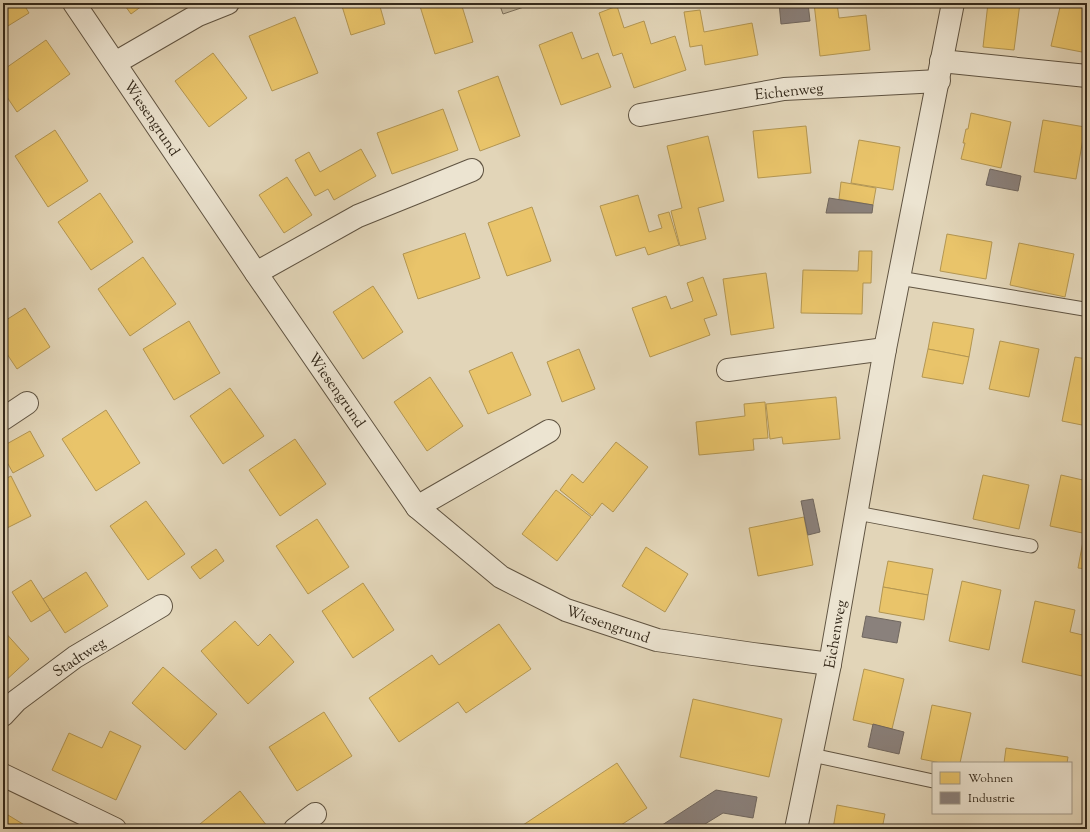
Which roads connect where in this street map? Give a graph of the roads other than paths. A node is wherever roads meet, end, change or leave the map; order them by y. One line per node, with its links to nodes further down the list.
1 (74, 3): 4 (street, Wiesengrund)
2 (228, 3): 4 (street, Wiesengrund)
3 (953, 3): 5 (street, Eichenweg)
4 (115, 63): 9 (street, Wiesengrund)
5 (940, 71): 6 (street, Eichenweg); 7 (street, Eichenweg); 10 (street, Eichenweg)
6 (1087, 76)
7 (640, 114)
8 (472, 170): 9 (street)
9 (256, 273): 17 (street, Wiesengrund)
10 (899, 278): 11 (lane); 12 (street, Eichenweg)
11 (1084, 309)
12 (886, 349): 13 (street); 18 (street, Eichenweg)
13 (728, 370)
14 (27, 403): 15 (street)
15 (3, 419)
16 (549, 430): 17 (street)
17 (417, 507): 21 (street, Wiesengrund)
18 (856, 513): 19 (lane); 21 (street, Eichenweg)
19 (1031, 546)
20 (161, 606): 22 (street, Stadtweg)
21 (830, 664): 23 (street, Eichenweg)
22 (3, 714)
23 (812, 755): 25 (lane); 29 (street, Eichenweg)
24 (3, 775): 27 (street)
25 (932, 781)
26 (315, 814): 28 (street)
27 (115, 829)
28 (295, 829)
29 (796, 829)

